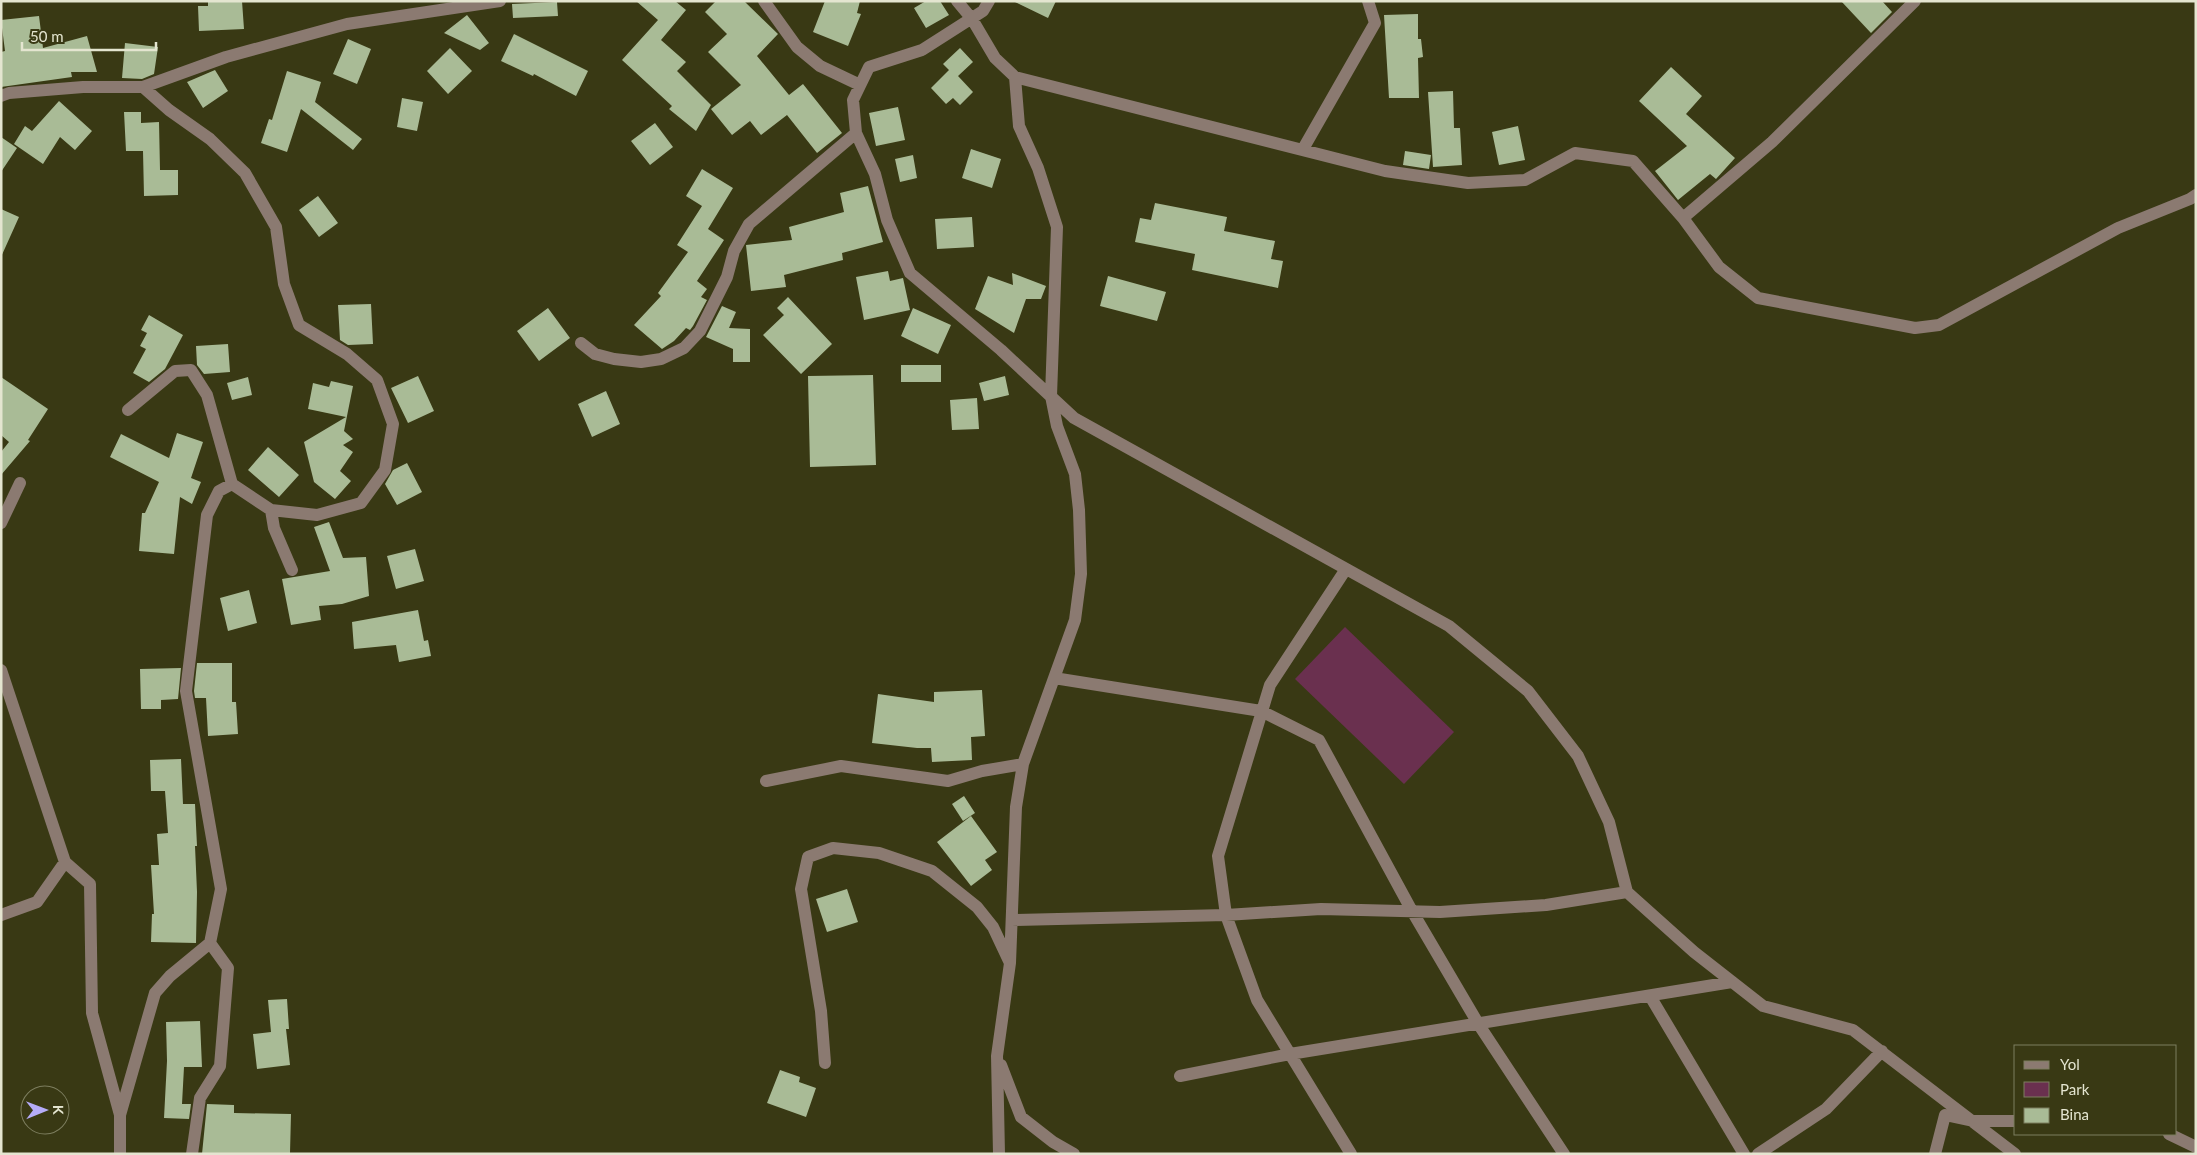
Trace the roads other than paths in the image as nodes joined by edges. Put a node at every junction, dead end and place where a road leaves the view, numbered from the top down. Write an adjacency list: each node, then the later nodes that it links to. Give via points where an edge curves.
1 (500, 1): 10 (street, via 347,24 226,57)
2 (764, 1): 9 (street, via 797,47 820,66)
3 (957, 1): 7 (street)
4 (990, 1): 7 (street)
5 (1368, 1): 13 (street, via 1375,23)
6 (1915, 1): 15 (street, via 1772,142)
7 (972, 19): 8 (street, via 995,58); 9 (street, via 922,50 869,67)
8 (1015, 77): 13 (street); 17 (street, via 1019,126 1038,168 1057,228)
9 (860, 85): 12 (street, via 853,100)
10 (143, 87): 11 (street, via 84,87); 21 (street, via 169,110 210,138 245,173 276,227 284,284 299,325 347,354 377,380 393,424 386,470 361,503 316,515)
11 (1, 96)
12 (856, 133): 16 (street, via 749,224 700,330 684,348 661,359 640,362 595,354); 17 (street, via 875,174 887,220 910,273)
13 (1303, 149): 15 (street, via 1385,171 1468,184 1525,180 1575,153 1633,161)
14 (2196, 195): 15 (street, via 2118,228 1939,326 1915,328 1758,298 1719,267)
15 (1683, 218)
16 (582, 342)
17 (1051, 396): 23 (street, via 1074,418); 26 (street, via 1057,426 1076,474 1080,574 1075,620)
18 (128, 410): 20 (street, via 174,370 191,370 206,395)
19 (20, 483): 22 (street)
20 (232, 484): 21 (street); 36 (street, via 219,492 207,515 186,691 220,889)
21 (272, 510): 24 (street, via 274,528)
22 (1, 524)
23 (1346, 569): 27 (street, via 1270,685); 31 (street, via 1449,626 1528,691 1578,756 1609,822)
24 (292, 570)
25 (1, 670): 30 (street)
26 (1054, 678): 27 (street); 28 (street)
27 (1261, 711): 32 (street, via 1319,740); 34 (street, via 1218,856)
28 (1023, 764): 29 (street, via 948,781 841,766); 35 (street, via 1016,807)
29 (766, 781)
30 (65, 862): 33 (street, via 38,902); 46 (street, via 90,884 92,1013)
31 (1627, 892): 32 (street, via 1546,905); 38 (street)
32 (1412, 911): 34 (street, via 1321,909); 40 (street)
33 (1, 915)
34 (1226, 915): 35 (street); 42 (street, via 1257,1000)
35 (1012, 920): 37 (street)
36 (210, 944): 46 (street, via 170,976 155,993); 52 (street, via 228,968 221,1057 220,1066 200,1098)
37 (1010, 964): 43 (street); 44 (street, via 993,927 977,907 932,871 879,853 833,848 808,857 801,890 821,1011)
38 (1732, 982): 39 (street); 41 (street, via 1763,1006 1853,1030)
39 (1650, 996): 40 (street); 57 (street)
40 (1478, 1025): 42 (street); 56 (street)
41 (1882, 1051): 47 (street); 58 (street, via 1826,1109)
42 (1290, 1054): 45 (street); 55 (street)
43 (998, 1056): 53 (street); 54 (street, via 1021,1116)
44 (825, 1062)
45 (1180, 1076)
46 (120, 1115): 51 (street)
47 (1974, 1121): 48 (street); 59 (street, via 1945,1115); 60 (street)
48 (2014, 1121)
49 (2171, 1135): 50 (street)
50 (2196, 1147)
51 (120, 1154)
52 (192, 1154)
53 (999, 1154)
54 (1074, 1154)
55 (1351, 1154)
56 (1564, 1154)
57 (1744, 1154)
58 (1758, 1154)
59 (1935, 1154)
60 (2015, 1154)

